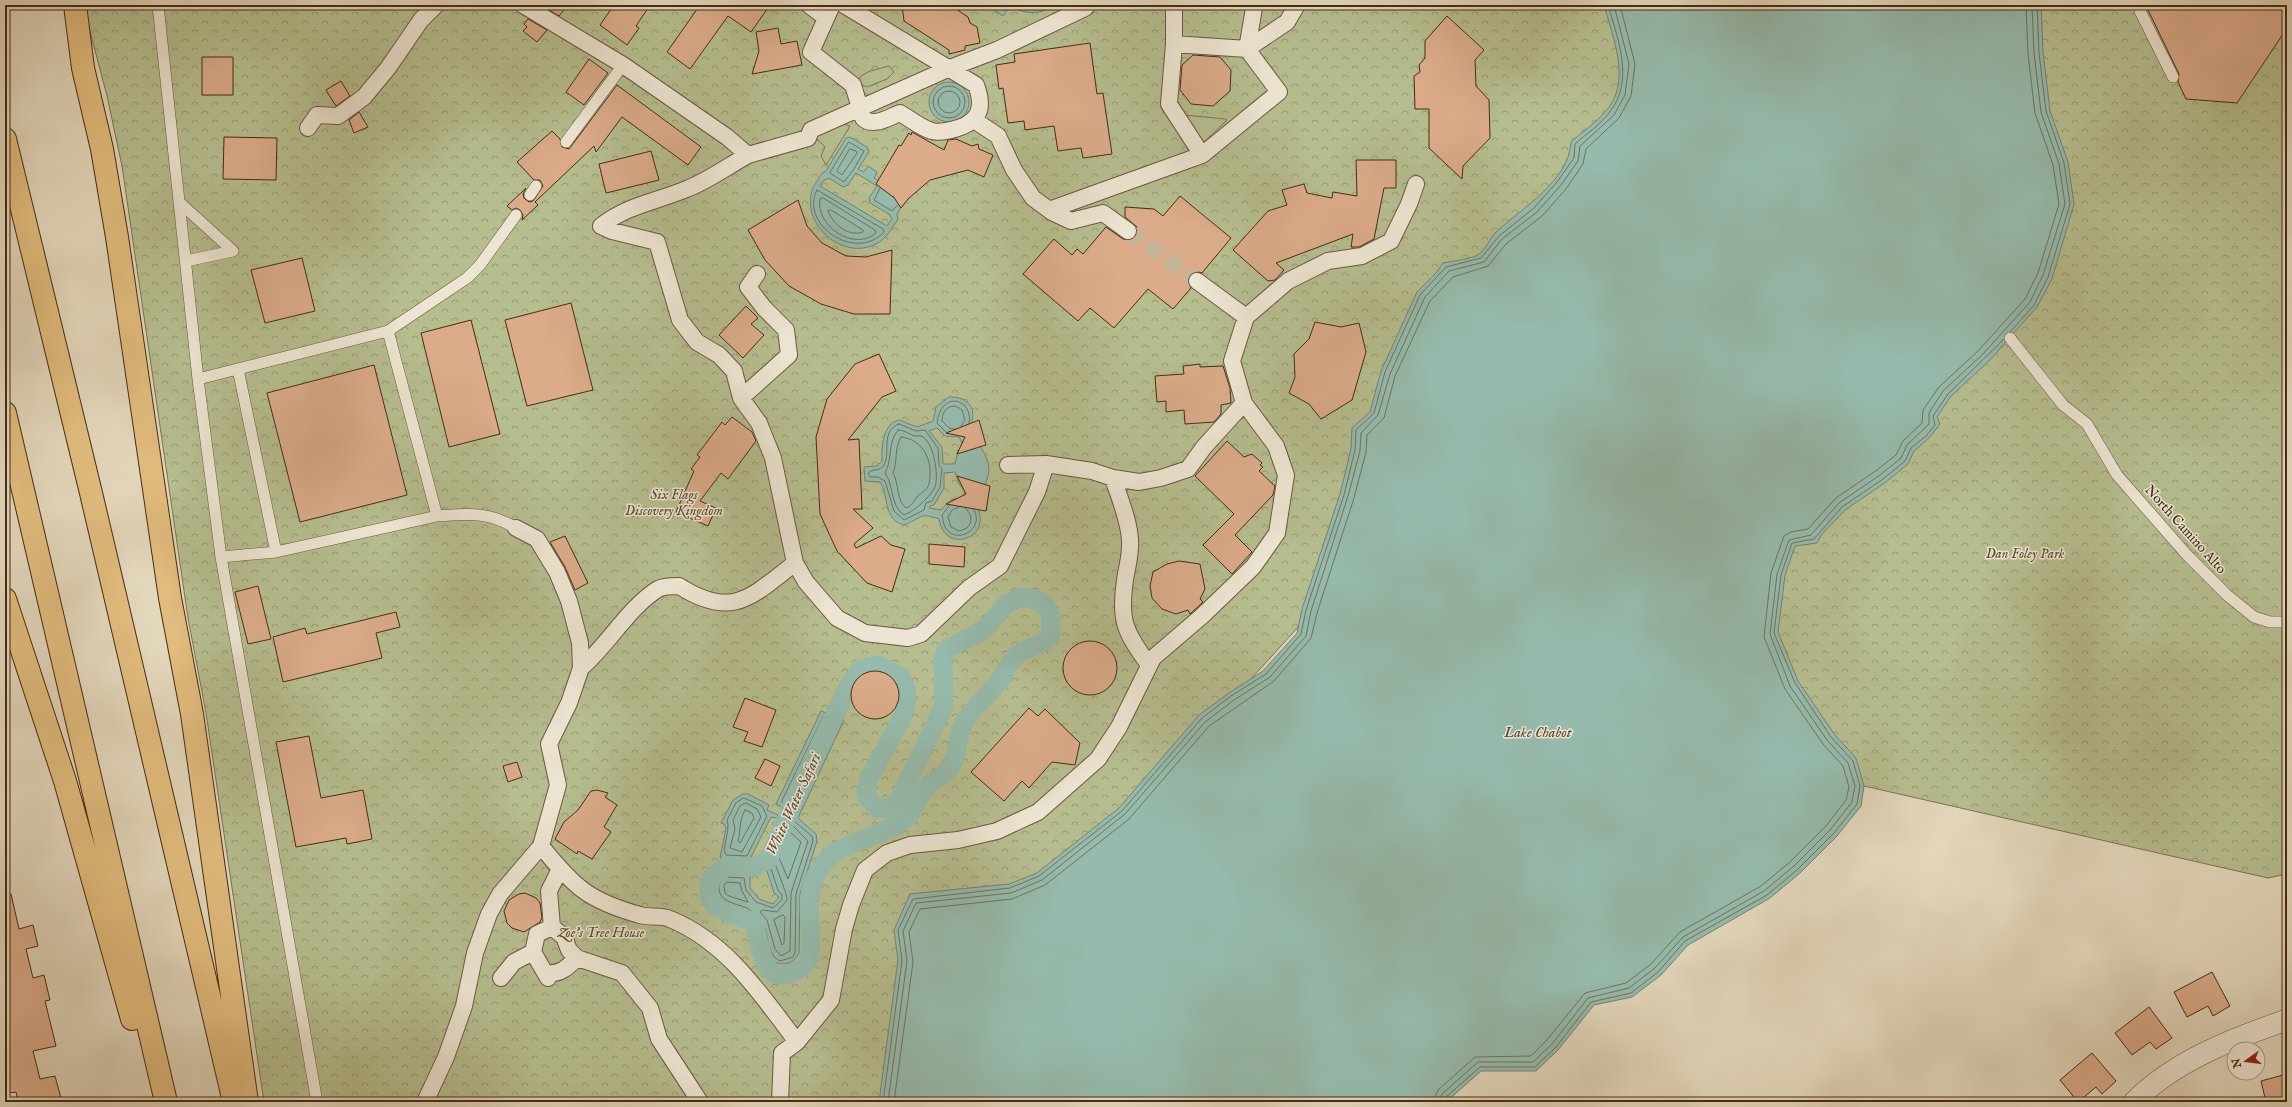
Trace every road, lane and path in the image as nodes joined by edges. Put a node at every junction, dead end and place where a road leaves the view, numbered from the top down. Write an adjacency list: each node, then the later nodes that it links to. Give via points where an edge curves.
1 (59, 5): 14 (highway)
2 (75, 5): 14 (highway)
3 (158, 5): 30 (lane)
4 (436, 5): 24 (street, via 421,20 388,68 364,97 338,116 317,115)
5 (523, 5): 17 (street)
6 (809, 5): 13 (street)
7 (844, 5): 18 (street)
8 (1087, 5): 18 (street, via 997,50)
9 (1174, 5): 15 (street)
10 (1252, 5): 16 (street, via 1254,8)
11 (1297, 5): 16 (street, via 1287,22)
12 (2142, 5): 19 (lane, via 2140,11)
13 (828, 11): 21 (street, via 811,52 853,85)
14 (77, 29): 68 (highway, via 116,230 170,598 193,722)
15 (1174, 44): 16 (street); 28 (street, via 1169,104)
16 (1247, 49): 28 (street, via 1279,92)
17 (623, 65): 26 (lane); 27 (street, via 727,137)
18 (950, 68): 20 (street); 23 (street, via 976,85 980,97 980,111)
19 (2173, 77)
20 (891, 94): 21 (street); 22 (street)
21 (860, 108): 22 (street, via 863,118 871,123); 27 (street, via 811,130 808,138)
22 (900, 112): 23 (street, via 932,131 961,128)
23 (974, 120): 31 (street, via 998,136 1014,170 1033,198)
24 (308, 128)
25 (5, 139): 67 (highway)
26 (566, 142)
27 (748, 155): 42 (street, via 689,188 645,202 612,217 601,226 658,242 680,320 697,342 719,355 734,372)
28 (1202, 155): 31 (street)
29 (1416, 184): 37 (street, via 1391,241 1362,256 1328,261 1288,281)
30 (179, 202): 34 (lane); 34 (lane, via 233,251)
31 (1049, 210): 33 (street, via 1071,221 1103,212)
32 (516, 215): 38 (lane, via 491,252 467,278)
33 (1128, 231)
34 (186, 261): 41 (lane)
35 (757, 274): 42 (street, via 748,287 786,330 789,355)
36 (1197, 281): 37 (street)
37 (1246, 317): 43 (street, via 1232,361)
38 (388, 331): 40 (lane); 48 (lane)
39 (2010, 338): 54 (lane, North Camino Alto, via 2063,405 2087,424 2117,475 2187,555 2227,595 2254,617 2270,622)
40 (238, 369): 41 (lane); 50 (lane)
41 (198, 379): 51 (lane)
42 (741, 398): 52 (street, via 759,423 773,458)
43 (1244, 403): 47 (street, via 1204,447 1188,469 1139,482); 55 (street, via 1276,446 1286,475 1277,533 1253,567 1153,658)
44 (5, 413): 66 (highway)
45 (1046, 464): 46 (street); 47 (street, via 1092,471); 52 (street, via 1037,492 1000,566 969,588 921,634 908,638 866,633 837,618 806,582)
46 (1008, 465)
47 (1113, 478): 55 (street, via 1130,538 1131,557 1125,579 1124,623 1132,642)
48 (437, 516): 49 (lane, via 477,513 504,521); 50 (lane)
49 (516, 528): 56 (street, via 536,539 557,572 569,601 580,643)
50 (276, 552): 51 (lane)
51 (221, 557): 69 (lane)
52 (795, 563): 56 (street, via 752,597 725,604 699,598 679,586 659,589 616,629 596,655)
53 (5, 599): 65 (highway, via 64,781)
54 (2287, 622)
55 (1149, 665): 64 (street, via 1119,727 1098,759 1038,812 997,831 958,840 910,845 888,853 865,870 850,905 831,1000)
56 (581, 668): 57 (street, via 569,703 549,744 558,785)
57 (541, 846): 58 (street); 70 (street, via 500,894 489,914 475,953 464,1006 446,1057)
58 (560, 869): 59 (street, via 549,891); 64 (street, via 583,892 603,904 642,916 669,918 701,936 730,959)
59 (552, 927): 60 (street, via 537,934); 61 (street, via 564,937 568,950)
60 (533, 952): 61 (street, via 547,976 558,973); 62 (street, via 514,962)
61 (577, 958): 71 (street, via 622,973 650,1008 659,1039)
62 (501, 978)
63 (2287, 1020): 73 (street, via 2241,1035 2186,1064 2147,1089)
64 (797, 1042): 72 (street, via 782,1052)
65 (156, 1102)
66 (166, 1102)
67 (234, 1102)
68 (248, 1102)
69 (317, 1102)
70 (425, 1102)
71 (700, 1102)
72 (780, 1102)
73 (2134, 1102)

